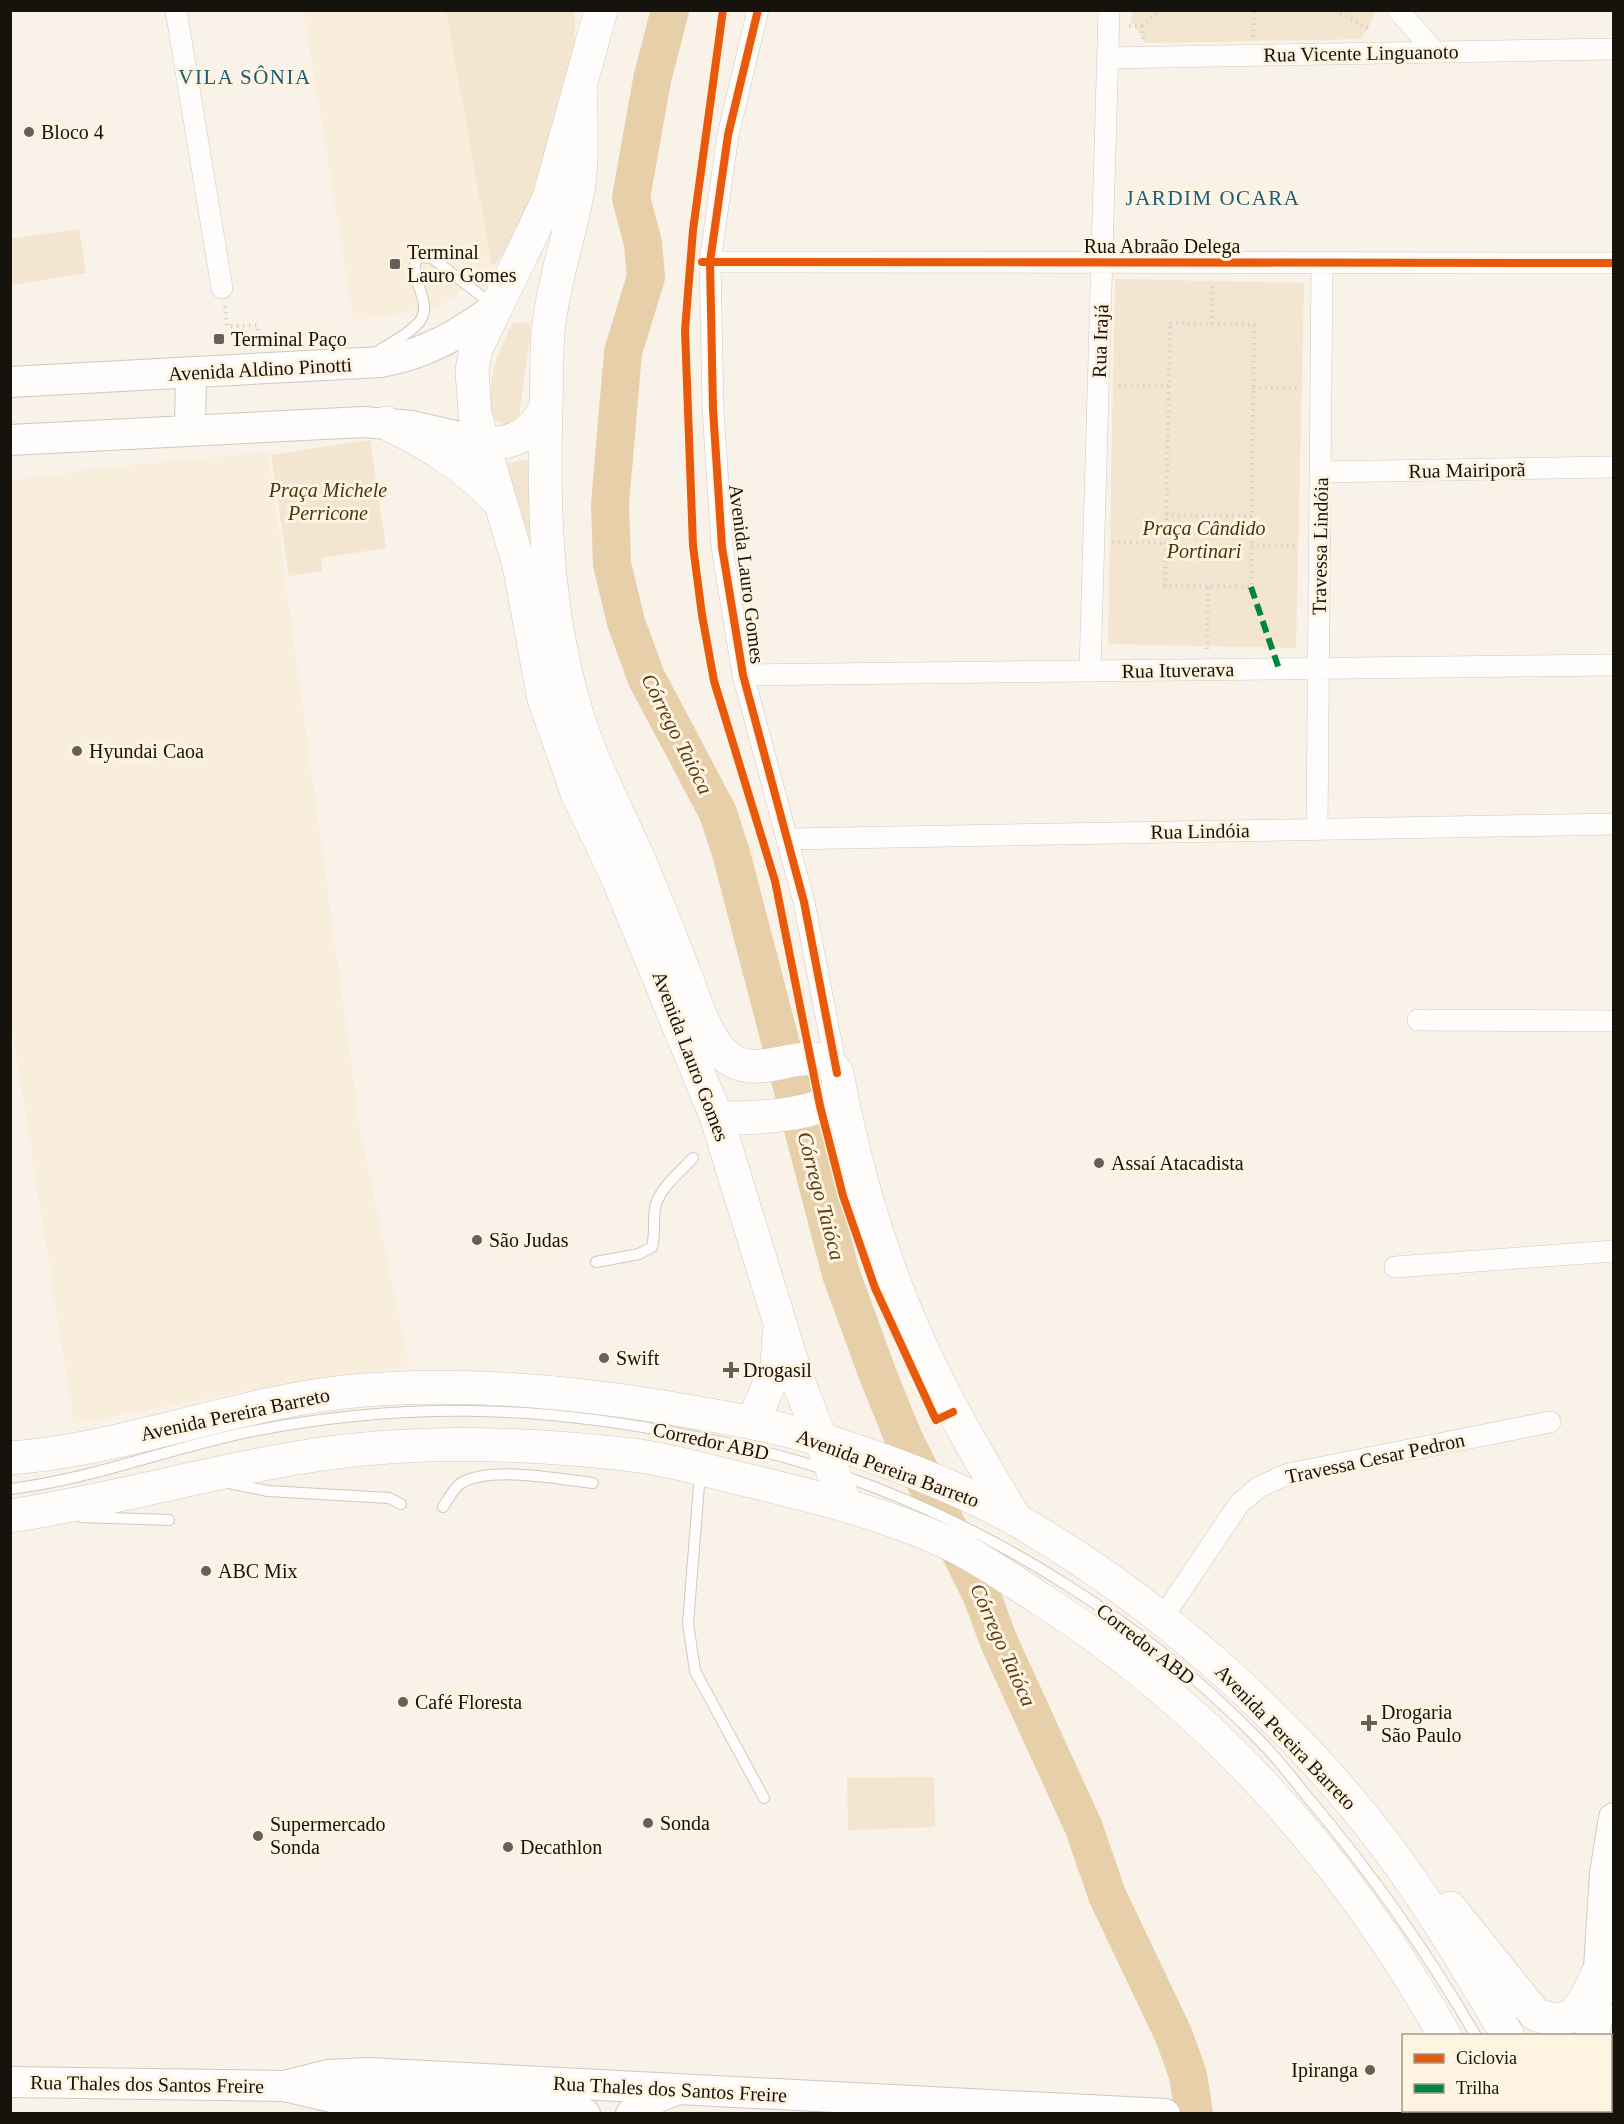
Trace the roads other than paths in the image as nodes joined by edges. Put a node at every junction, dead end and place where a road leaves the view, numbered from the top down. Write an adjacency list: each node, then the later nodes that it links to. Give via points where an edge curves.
1 (176, 10): 14 (street)
2 (601, 10): 9 (main road, Avenida Lauro Gomes)
3 (758, 10): 10 (street, Avenida Lauro Gomes, via 728,135)
4 (1109, 10): 8 (street, Rua Irajá)
5 (1398, 10): 7 (street)
6 (1614, 49): 7 (street, Rua Vicente Linguanoto)
7 (1435, 52): 8 (street, Rua Vicente Linguanoto)
8 (1108, 58): 11 (street, Rua Irajá)
9 (581, 88): 15 (main road, Avenida Lauro Gomes, via 549,198); 16 (main road, Avenida Lauro Gomes, via 578,192)
10 (710, 262): 11 (street, Rua Abraão Delega); 31 (street, Avenida Lauro Gomes, via 713,409 722,547)
11 (1102, 263): 12 (street, Rua Abraão Delega); 30 (street, Rua Irajá)
12 (1322, 263): 13 (street, Rua Abraão Delega); 26 (street, Travessa Lindóia)
13 (1614, 264)
14 (222, 288)
15 (496, 307): 16 (main road, via 516,298 535,303 543,312); 17 (street, Avenida Aldino Pinotti, via 436,346 400,358); 17 (lane, via 432,258 417,257 413,275 424,309 420,321); 24 (main road, Avenida Lauro Gomes, via 476,349 472,370 475,415)
16 (548, 335): 20 (main road, Avenida Lauro Gomes)
17 (361, 364): 18 (street, Avenida Aldino Pinotti)
18 (191, 373): 19 (street, Avenida Aldino Pinotti); 22 (street)
19 (10, 382)
20 (546, 407): 24 (main road, via 536,426 519,438 505,443); 38 (main road, Avenida Lauro Gomes, via 544,498 549,587 558,644 576,712 605,788 718,1048 729,1060 747,1067)
21 (386, 423): 22 (street); 24 (street); 27 (main road, via 456,463)
22 (190, 430): 23 (street)
23 (10, 440)
24 (482, 442): 27 (main road, Avenida Lauro Gomes)
25 (1614, 467): 26 (street, Rua Mairiporã)
26 (1321, 472): 29 (street, Travessa Lindóia)
27 (500, 504): 39 (main road, Avenida Lauro Gomes, via 519,566 544,699 558,744)
28 (1614, 665): 29 (street, Rua Ituverava)
29 (1319, 668): 30 (street, Rua Ituverava); 33 (street, Travessa Lindóia)
30 (1090, 671): 31 (street, Rua Ituverava)
31 (743, 675): 34 (street, Avenida Lauro Gomes)
32 (1614, 824): 33 (street, Rua Lindóia)
33 (1317, 829): 34 (street, Rua Lindóia)
34 (787, 839): 35 (street, Avenida Lauro Gomes)
35 (822, 993): 38 (street, Avenida Lauro Gomes); 38 (street, Avenida Lauro Gomes, via 821,1040 817,1050)
36 (1418, 1020): 37 (street)
37 (1614, 1021)
38 (822, 1069): 39 (main road, via 831,1101 771,1115 734,1119); 59 (main road, Avenida Lauro Gomes, via 900,1298 953,1412)
39 (717, 1116): 44 (main road, Avenida Lauro Gomes)
40 (693, 1158): 42 (lane, via 656,1204 652,1247 639,1254)
41 (1614, 1251): 43 (street)
42 (597, 1262)
43 (1395, 1267)
44 (779, 1323): 45 (main road, Avenida Lauro Gomes, via 777,1366); 47 (main road, Avenida Lauro Gomes)
45 (753, 1422): 47 (main road, Avenida Pereira Barreto); 48 (main road, Avenida Pereira Barreto, via 568,1394 428,1386 306,1396 79,1448)
46 (1550, 1422): 61 (street, Travessa Cesar Pedron, via 1288,1474 1259,1487 1239,1504)
47 (820, 1439): 50 (main road, Avenida Lauro Gomes); 53 (main road, Avenida Pereira Barreto)
48 (10, 1458)
49 (700, 1469): 51 (main road, Avenida Pereira Barreto, via 643,1457 499,1444 454,1444 335,1452); 54 (main road, Avenida Pereira Barreto); 62 (lane, via 688,1623 695,1671)
50 (834, 1472): 53 (lane, Corredor ABD); 54 (main road, Avenida Lauro Gomes); 56 (lane, Corredor ABD, via 755,1448 634,1425 521,1411 383,1412 251,1431 72,1479)
51 (199, 1477): 55 (lane, via 268,1491 389,1498); 56 (main road, Avenida Pereira Barreto, via 125,1495)
52 (593, 1484): 57 (lane, via 526,1474 478,1477 459,1485)
53 (899, 1496): 54 (main road, Avenida Pereira Barreto); 59 (main road, Avenida Pereira Barreto, via 947,1487); 60 (main road, Avenida Pereira Barreto, via 947,1542)
54 (845, 1503)
55 (401, 1504)
56 (11, 1507): 58 (lane)
57 (443, 1507)
58 (169, 1520)
59 (1016, 1520): 61 (main road, Avenida Pereira Barreto, via 1107,1579)
60 (982, 1548): 64 (lane, Corredor ABD, via 1110,1614 1191,1677 1262,1743); 67 (main road, Avenida Pereira Barreto, via 1145,1671 1213,1732 1272,1794)
61 (1161, 1620): 65 (main road, Avenida Pereira Barreto, via 1265,1710 1330,1777)
62 (764, 1798)
63 (1614, 1818): 66 (street)
64 (1332, 1826): 67 (lane, Corredor ABD); 71 (lane, Corredor ABD, via 1428,1955)
65 (1384, 1844): 68 (main road, via 1460,1918 1535,2014 1550,2021 1571,2016 1580,2008); 72 (main road, Avenida Pereira Barreto, via 1438,1920)
66 (1609, 1874): 68 (street)
67 (1373, 1923): 70 (main road, Avenida Pereira Barreto, via 1417,1986)
68 (1597, 1975): 69 (street)
69 (1596, 2028)
70 (1444, 2034)
71 (1475, 2034)
72 (1507, 2034)
73 (12, 2084): 75 (street, Rua Thales dos Santos Freire, via 284,2086 328,2075)
74 (679, 2089): 75 (street, Rua Thales dos Santos Freire); 76 (street, Rua Thales dos Santos Freire); 78 (street)
75 (364, 2096): 77 (street, Rua Thales dos Santos Freire)
76 (982, 2108): 79 (street, Rua Thales dos Santos Freire)
77 (585, 2114)
78 (631, 2114)
79 (1165, 2114)

